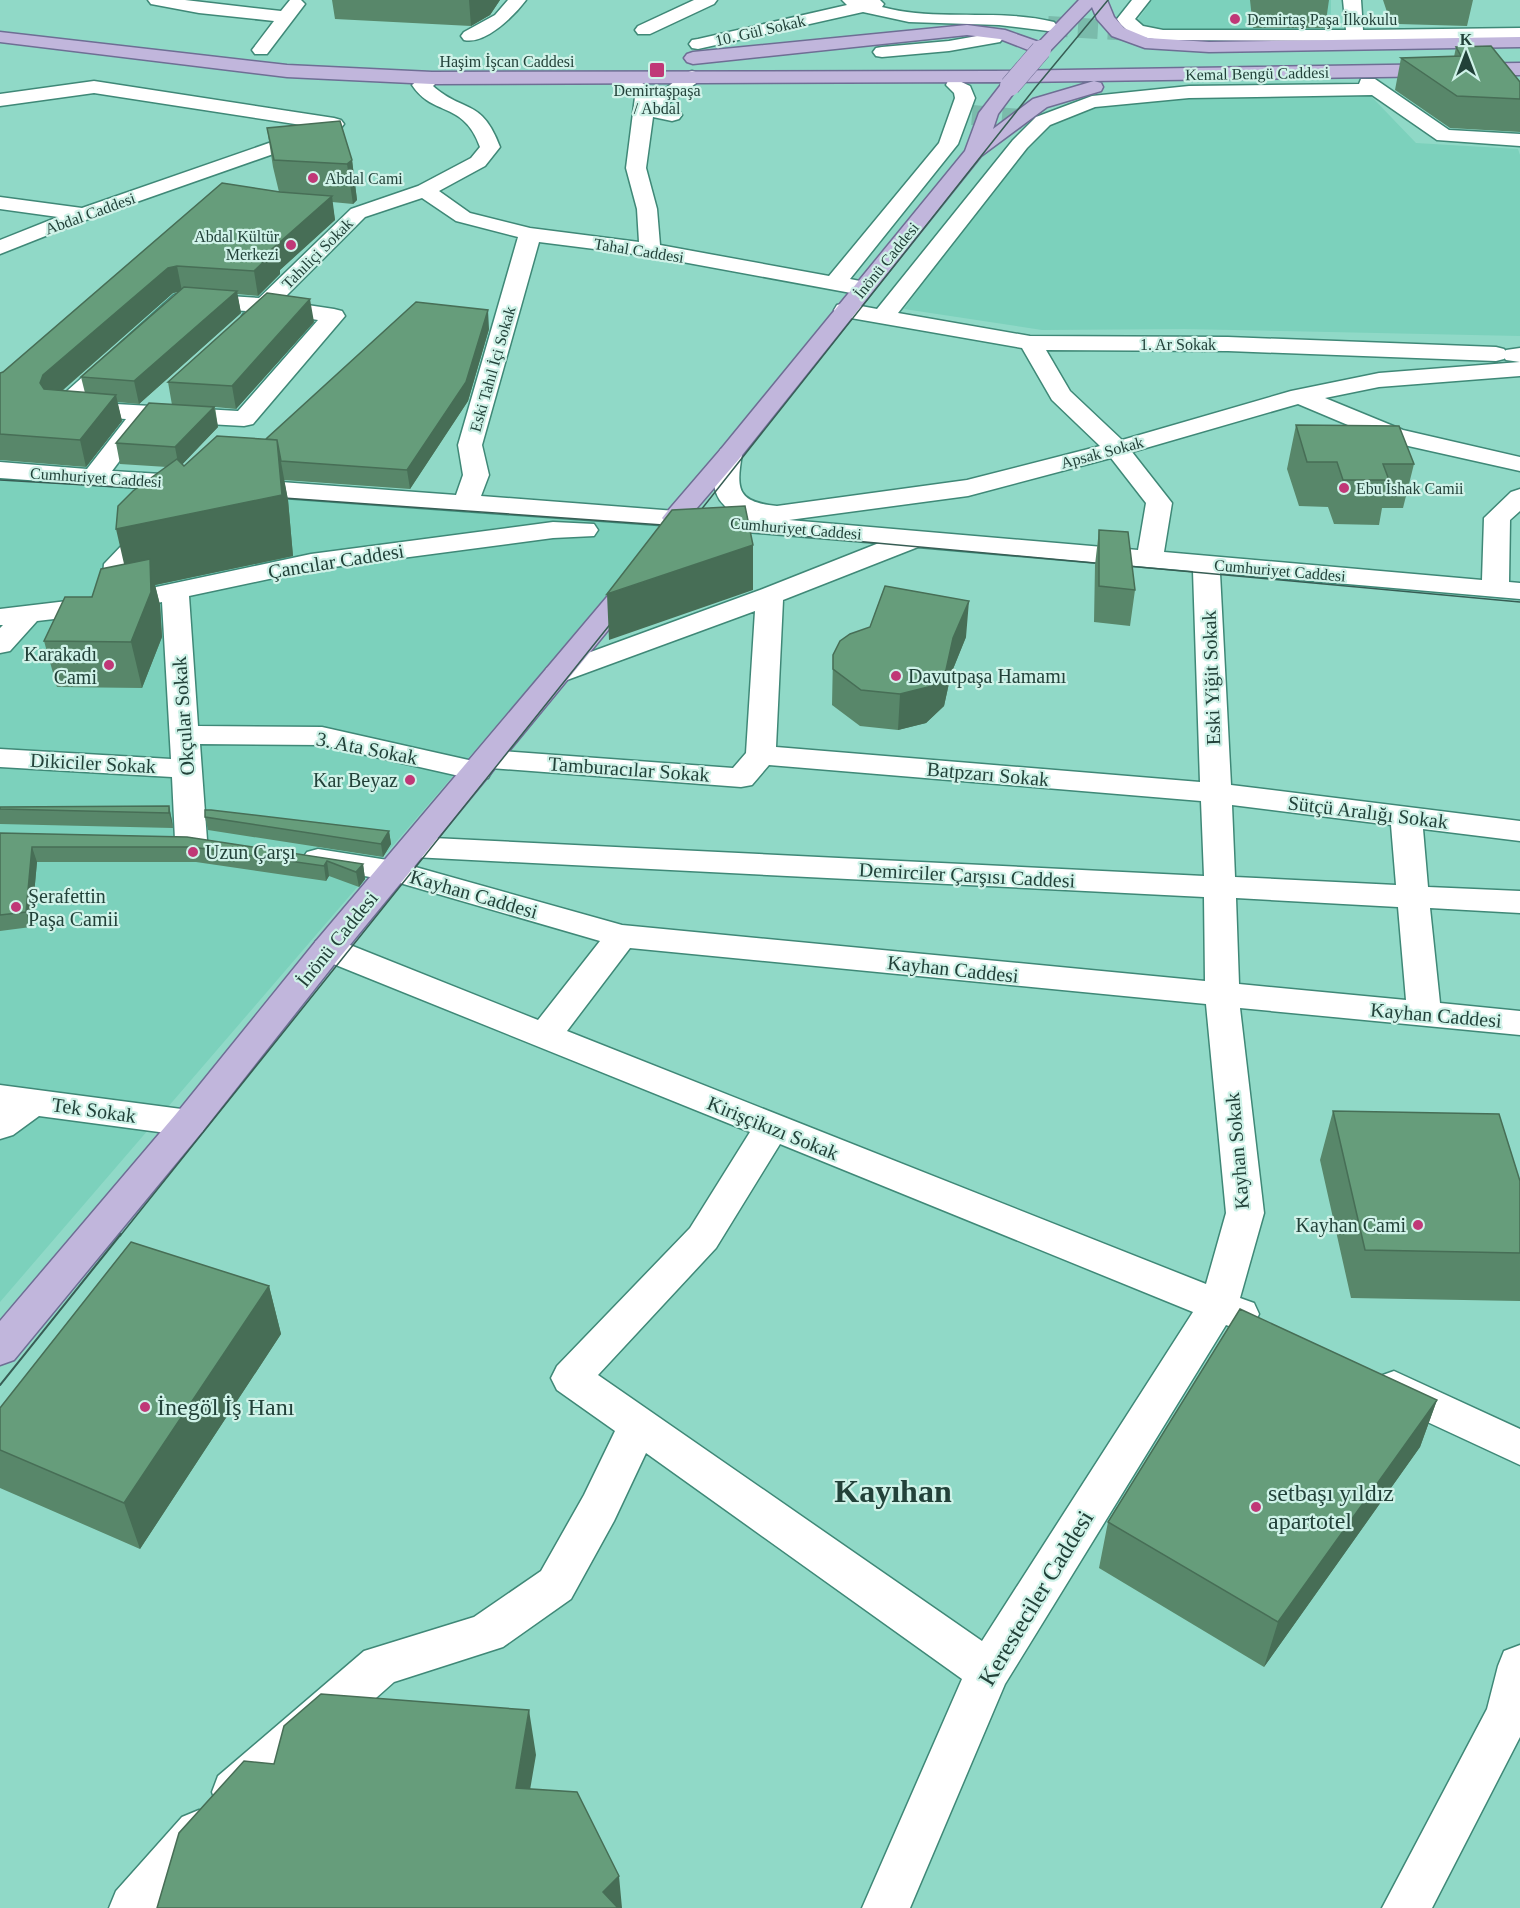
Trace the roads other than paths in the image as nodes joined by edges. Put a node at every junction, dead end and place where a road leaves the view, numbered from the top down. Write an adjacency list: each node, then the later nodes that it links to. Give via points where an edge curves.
1 (157, 0): 11 (street)
2 (299, 0): 11 (street)
3 (517, 0): 18 (street, via 501,19)
4 (708, 0): 12 (street)
5 (892, 0): 10 (street, 10. Gül Sokak)
6 (1089, 0): 25 (main road, İnönü Caddesi)
7 (1098, 0): 22 (main road, via 1106,19 1118,32 1145,44 1209,47)
8 (1141, 0): 19 (street, via 1126,19 1135,31 1204,36)
9 (1352, 0): 19 (street)
10 (856, 3): 16 (street, via 926,19); 21 (street, 10. Gül Sokak)
11 (286, 17): 24 (street)
12 (669, 18): 15 (street); 21 (street)
13 (0, 20): 24 (main road)
14 (1048, 26): 16 (street)
15 (644, 30)
16 (1009, 30): 27 (street, via 949,46)
17 (1520, 33): 19 (street)
18 (470, 36)
19 (1354, 36)
20 (0, 37): 36 (main road, Haşim İşcan Caddesi, via 287,70)
21 (722, 39): 23 (street, 10. Gül Sokak)
22 (1520, 42)
23 (698, 44)
24 (261, 50): 26 (main road)
25 (1041, 50): 30 (main road, via 1018,37 967,30); 38 (main road, İnönü Caddesi, bridge)
26 (284, 52)
27 (882, 52)
28 (1520, 53): 32 (main road, Kemal Bengü Caddesi)
29 (306, 54): 34 (main road, Haşim İşcan Caddesi)
30 (677, 59)
31 (654, 60): 34 (main road)
32 (1017, 62): 34 (main road, Haşim İşcan Caddesi)
33 (1520, 69): 38 (main road, Kemal Bengü Caddesi)
34 (611, 70): 35 (main road, Haşim İşcan Caddesi); 36 (main road, Haşim İşcan Caddesi); 42 (street, via 645,96)
35 (692, 77): 38 (main road, Haşim İşcan Caddesi); 42 (street)
36 (432, 78): 47 (street, Tahıliçi Sokak, via 422,85 475,118 486,131 490,147 477,162)
37 (1520, 79): 40 (main road)
38 (1002, 81): 45 (main road, İnönü Caddesi)
39 (956, 85): 57 (street, via 963,90 966,114 948,144)
40 (1372, 86): 44 (street, via 1444,136); 45 (main road, via 1096,87 1040,103); 61 (street, via 1188,92 1092,102 1038,120)
41 (0, 100): 46 (street, Abdal Caddesi, via 94,87 339,124)
42 (645, 109): 43 (street); 56 (street, via 636,168 647,209)
43 (672, 115)
44 (1520, 140)
45 (974, 152): 58 (main road, İnönü Caddesi)
46 (181, 182): 48 (street); 52 (street, Abdal Caddesi)
47 (425, 190): 51 (street, Tahıliçi Sokak); 53 (street, Tahal Caddesi)
48 (211, 193)
49 (0, 203): 52 (street)
50 (326, 212): 51 (street)
51 (358, 213): 53 (street); 59 (street, Tahıliçi Sokak)
52 (84, 214): 55 (street, Abdal Caddesi)
53 (463, 217): 54 (street, Tahal Caddesi)
54 (530, 234): 56 (street, Tahal Caddesi); 75 (street, Eski Tahıl İçi Sokak, via 470,445 476,475)
55 (0, 248)
56 (650, 250): 57 (street, Tahal Caddesi)
57 (835, 283): 58 (street, Tahal Caddesi)
58 (862, 288): 60 (main road, İnönü Caddesi)
59 (265, 305): 62 (street, Tahıliçi Sokak); 67 (street, via 334,316 244,419); 67 (street, via 182,300 60,408)
60 (845, 310): 61 (street, 1. Ar Sokak); 69 (main road, İnönü Caddesi)
61 (882, 317): 63 (street, 1. Ar Sokak)
62 (239, 328)
63 (1030, 342): 64 (street, 1. Ar Sokak, via 1448,351); 68 (street, via 1060,395)
64 (1518, 361): 66 (street, Apsak Sokak, via 1379,380)
65 (172, 391): 67 (street)
66 (1299, 396): 68 (street, Apsak Sokak); 70 (street, via 1395,436)
67 (146, 415): 72 (street, via 136,422)
68 (1117, 449): 69 (street, Apsak Sokak, via 968,488 777,514 751,512 733,500 725,480); 78 (street, via 1159,503)
69 (730, 454): 76 (main road, İnönü Caddesi)
70 (1520, 464)
71 (0, 470): 72 (street, Cumhuriyet Caddesi)
72 (94, 477): 73 (street, Cumhuriyet Caddesi)
73 (198, 484): 75 (street, Cumhuriyet Caddesi); 83 (street, via 117,564)
74 (1520, 497): 80 (street, via 1497,518)
75 (466, 503): 76 (street, Cumhuriyet Caddesi)
76 (666, 539): 77 (street, Cumhuriyet Caddesi); 81 (street, Çancılar Caddesi, via 553,530 311,562); 87 (main road, İnönü Caddesi)
77 (916, 539): 78 (street, Cumhuriyet Caddesi); 82 (street)
78 (1150, 559): 79 (street, Cumhuriyet Caddesi)
79 (1206, 564): 80 (street, Cumhuriyet Caddesi); 93 (street, Eski Yiğit Sokak)
80 (1507, 590)
81 (175, 591): 83 (street, Çancılar Caddesi); 88 (street, Okçular Sokak)
82 (770, 596): 87 (street); 89 (street)
83 (114, 604): 84 (street, Çancılar Caddesi)
84 (28, 614): 85 (street, Çancılar Caddesi); 86 (street)
85 (0, 617)
86 (0, 645)
87 (557, 674): 91 (main road, İnönü Caddesi)
88 (184, 735): 91 (street, 3. Ata Sokak, via 322,736); 92 (street, Okçular Sokak)
89 (761, 755): 91 (street, Tamburacılar Sokak, via 741,778); 93 (street, Batpzarı Sokak)
90 (0, 758): 92 (street, Dikiciler Sokak)
91 (482, 765): 98 (main road, İnönü Caddesi)
92 (186, 768): 96 (street, Okçular Sokak, via 179,839)
93 (1216, 793): 94 (street, Sütçü Aralığı Sokak); 99 (street, Eski Yiğit Sokak)
94 (1406, 817): 95 (street, Sütçü Aralığı Sokak); 100 (street)
95 (1520, 831)
96 (225, 845)
97 (292, 855): 98 (street)
98 (403, 859): 99 (street, Demirciler Çarşısı Caddesi); 102 (street, Kayhan Caddesi); 103 (main road, İnönü Caddesi)
99 (1220, 887): 100 (street, Demirciler Çarşısı Caddesi); 104 (street, Kayhan Sokak)
100 (1414, 897): 101 (street, Demirciler Çarşısı Caddesi); 105 (street)
101 (1520, 902)
102 (622, 936): 104 (street, Kayhan Caddesi); 107 (street)
103 (328, 949): 107 (street, Kirişçikızı Sokak); 109 (main road, İnönü Caddesi)
104 (1222, 995): 105 (street, Kayhan Caddesi); 112 (street, Kayhan Sokak, via 1245,1213)
105 (1424, 1014): 106 (street, Kayhan Caddesi)
106 (1520, 1023)
107 (544, 1036): 111 (street, Kirişçikızı Sokak)
108 (16, 1100): 109 (street, Tek Sokak); 110 (street)
109 (189, 1123): 114 (main road, İnönü Caddesi)
110 (0, 1126)
111 (772, 1127): 112 (street, Kirişçikızı Sokak); 116 (street, via 703,1238 571,1378)
112 (1220, 1304): 113 (street, Kirişçikızı Sokak); 119 (street, Keresteciler Caddesi)
113 (1273, 1330)
114 (0, 1348)
115 (1359, 1371): 117 (street)
116 (638, 1425): 119 (street); 120 (street, via 599,1508 556,1585 487,1633 380,1666 234,1792)
117 (1520, 1448)
118 (1520, 1666): 122 (street, via 1508,1714)
119 (988, 1671): 121 (street, Keresteciler Caddesi)
120 (133, 1908)
121 (886, 1908)
122 (1406, 1908)

